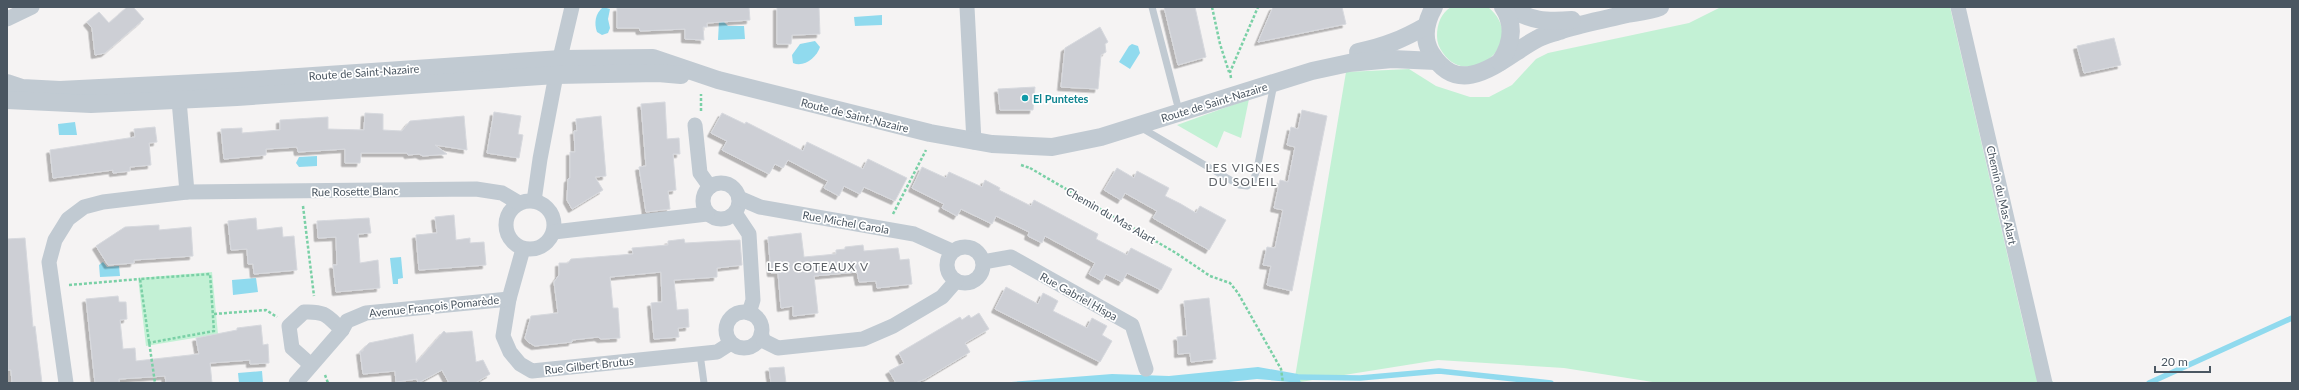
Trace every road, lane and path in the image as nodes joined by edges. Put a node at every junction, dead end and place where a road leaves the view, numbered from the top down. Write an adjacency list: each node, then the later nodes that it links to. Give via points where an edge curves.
1 (32, 7): 13 (street)
2 (572, 7): 17 (street)
3 (967, 7): 27 (street)
4 (1152, 7): 24 (lane)
5 (1212, 7): 18 (path)
6 (1258, 7): 18 (path)
7 (1434, 7): 14 (street)
8 (1502, 7): 16 (street, via 1511,26 1511,39 1507,52)
9 (1507, 7): 12 (street, via 1524,17 1548,21)
10 (1660, 7): 12 (street)
11 (1958, 7): 63 (street, Chemin du Mas Alart)
12 (1607, 18): 16 (street, via 1537,38)
13 (7, 19)
14 (1426, 26): 15 (street, via 1429,51); 18 (street, Route de Saint-Nazaire, via 1401,41 1380,48)
15 (1436, 61): 16 (street, via 1447,70 1460,75 1488,71); 20 (street, Route de Saint-Nazaire, via 1392,59 1349,63)
16 (1499, 62)
17 (558, 67): 22 (street, Route de Saint-Nazaire); 27 (street, Route de Saint-Nazaire, via 653,58 718,80 859,117); 34 (street)
18 (1231, 78): 24 (street, Route de Saint-Nazaire)
19 (7, 83): 22 (street, Route de Saint-Nazaire, via 22,88 60,90)
20 (1274, 83): 26 (street, Route de Saint-Nazaire); 26 (lane, via 1257,169 1253,182 1246,186 1239,185)
21 (701, 89): 25 (path, via 701,115)
22 (178, 92): 23 (street, Route de Saint-Nazaire, via 91,104); 32 (street)
23 (7, 100)
24 (1176, 103): 29 (street, Route de Saint-Nazaire, via 1060,136)
25 (695, 125): 31 (street, via 700,173)
26 (1138, 126): 29 (street, Route de Saint-Nazaire, via 1052,148)
27 (974, 142): 29 (street, Route de Saint-Nazaire)
28 (928, 144): 38 (path)
29 (992, 144)
30 (1018, 160): 62 (path, Chemin du Mas Alart, via 1176,253 1210,276 1230,283 1282,371)
31 (710, 187): 36 (street, via 724,183 731,186); 37 (street, via 703,200)
32 (187, 192): 33 (street, Rue Rosette Blanc); 45 (street, via 103,202 84,207 68,219 55,240 49,262)
33 (302, 192): 35 (street, Rue Rosette Blanc, via 476,189 502,193); 47 (path)
34 (534, 201): 35 (street); 39 (street, via 542,204 553,216)
35 (519, 203): 40 (street, via 508,215 506,227 510,239)
36 (737, 206): 37 (street, via 722,220); 38 (street, Rue Michel Carola, via 760,206); 48 (street, via 749,234 753,300)
37 (707, 214): 39 (street)
38 (886, 228): 41 (street, Rue Michel Carola, via 914,234)
39 (554, 232): 40 (street, via 550,239 538,248)
40 (523, 249): 46 (street, Rue Gilbert Brutus)
41 (952, 251): 42 (street, via 967,246 980,254); 44 (street, via 946,264 947,270)
42 (983, 262): 44 (street, via 983,269 975,280 969,283); 57 (street, Rue Gabriel Hispa, via 1010,257 1132,325)
43 (140, 279): 45 (path); 49 (path, via 210,274); 53 (path)
44 (956, 281): 52 (street, via 942,297 893,326 863,339 778,348 764,340)
45 (52, 286): 58 (street)
46 (509, 299): 51 (street, Avenue François Pomarède, via 366,313 347,321); 55 (street, Rue Gilbert Brutus, via 503,336 510,352 520,364 532,371)
47 (316, 311): 50 (street, via 304,312); 51 (street, via 323,313)
48 (749, 313): 52 (street, via 760,321); 54 (street, via 734,315 729,321 726,328)
49 (214, 314): 50 (path, via 266,310); 53 (path, via 214,331)
50 (289, 326): 56 (street, via 292,348)
51 (342, 330): 56 (street, Avenue François Pomarède)
52 (762, 334): 54 (street, via 748,348)
53 (148, 343): 59 (path)
54 (731, 343): 55 (street, Rue Gilbert Brutus, via 717,352)
55 (700, 354): 61 (lane)
56 (311, 365): 60 (street, Avenue François Pomarède)
57 (1146, 368)
58 (66, 383)
59 (155, 383)
60 (296, 383)
61 (704, 383)
62 (1283, 383)
63 (2045, 383)

